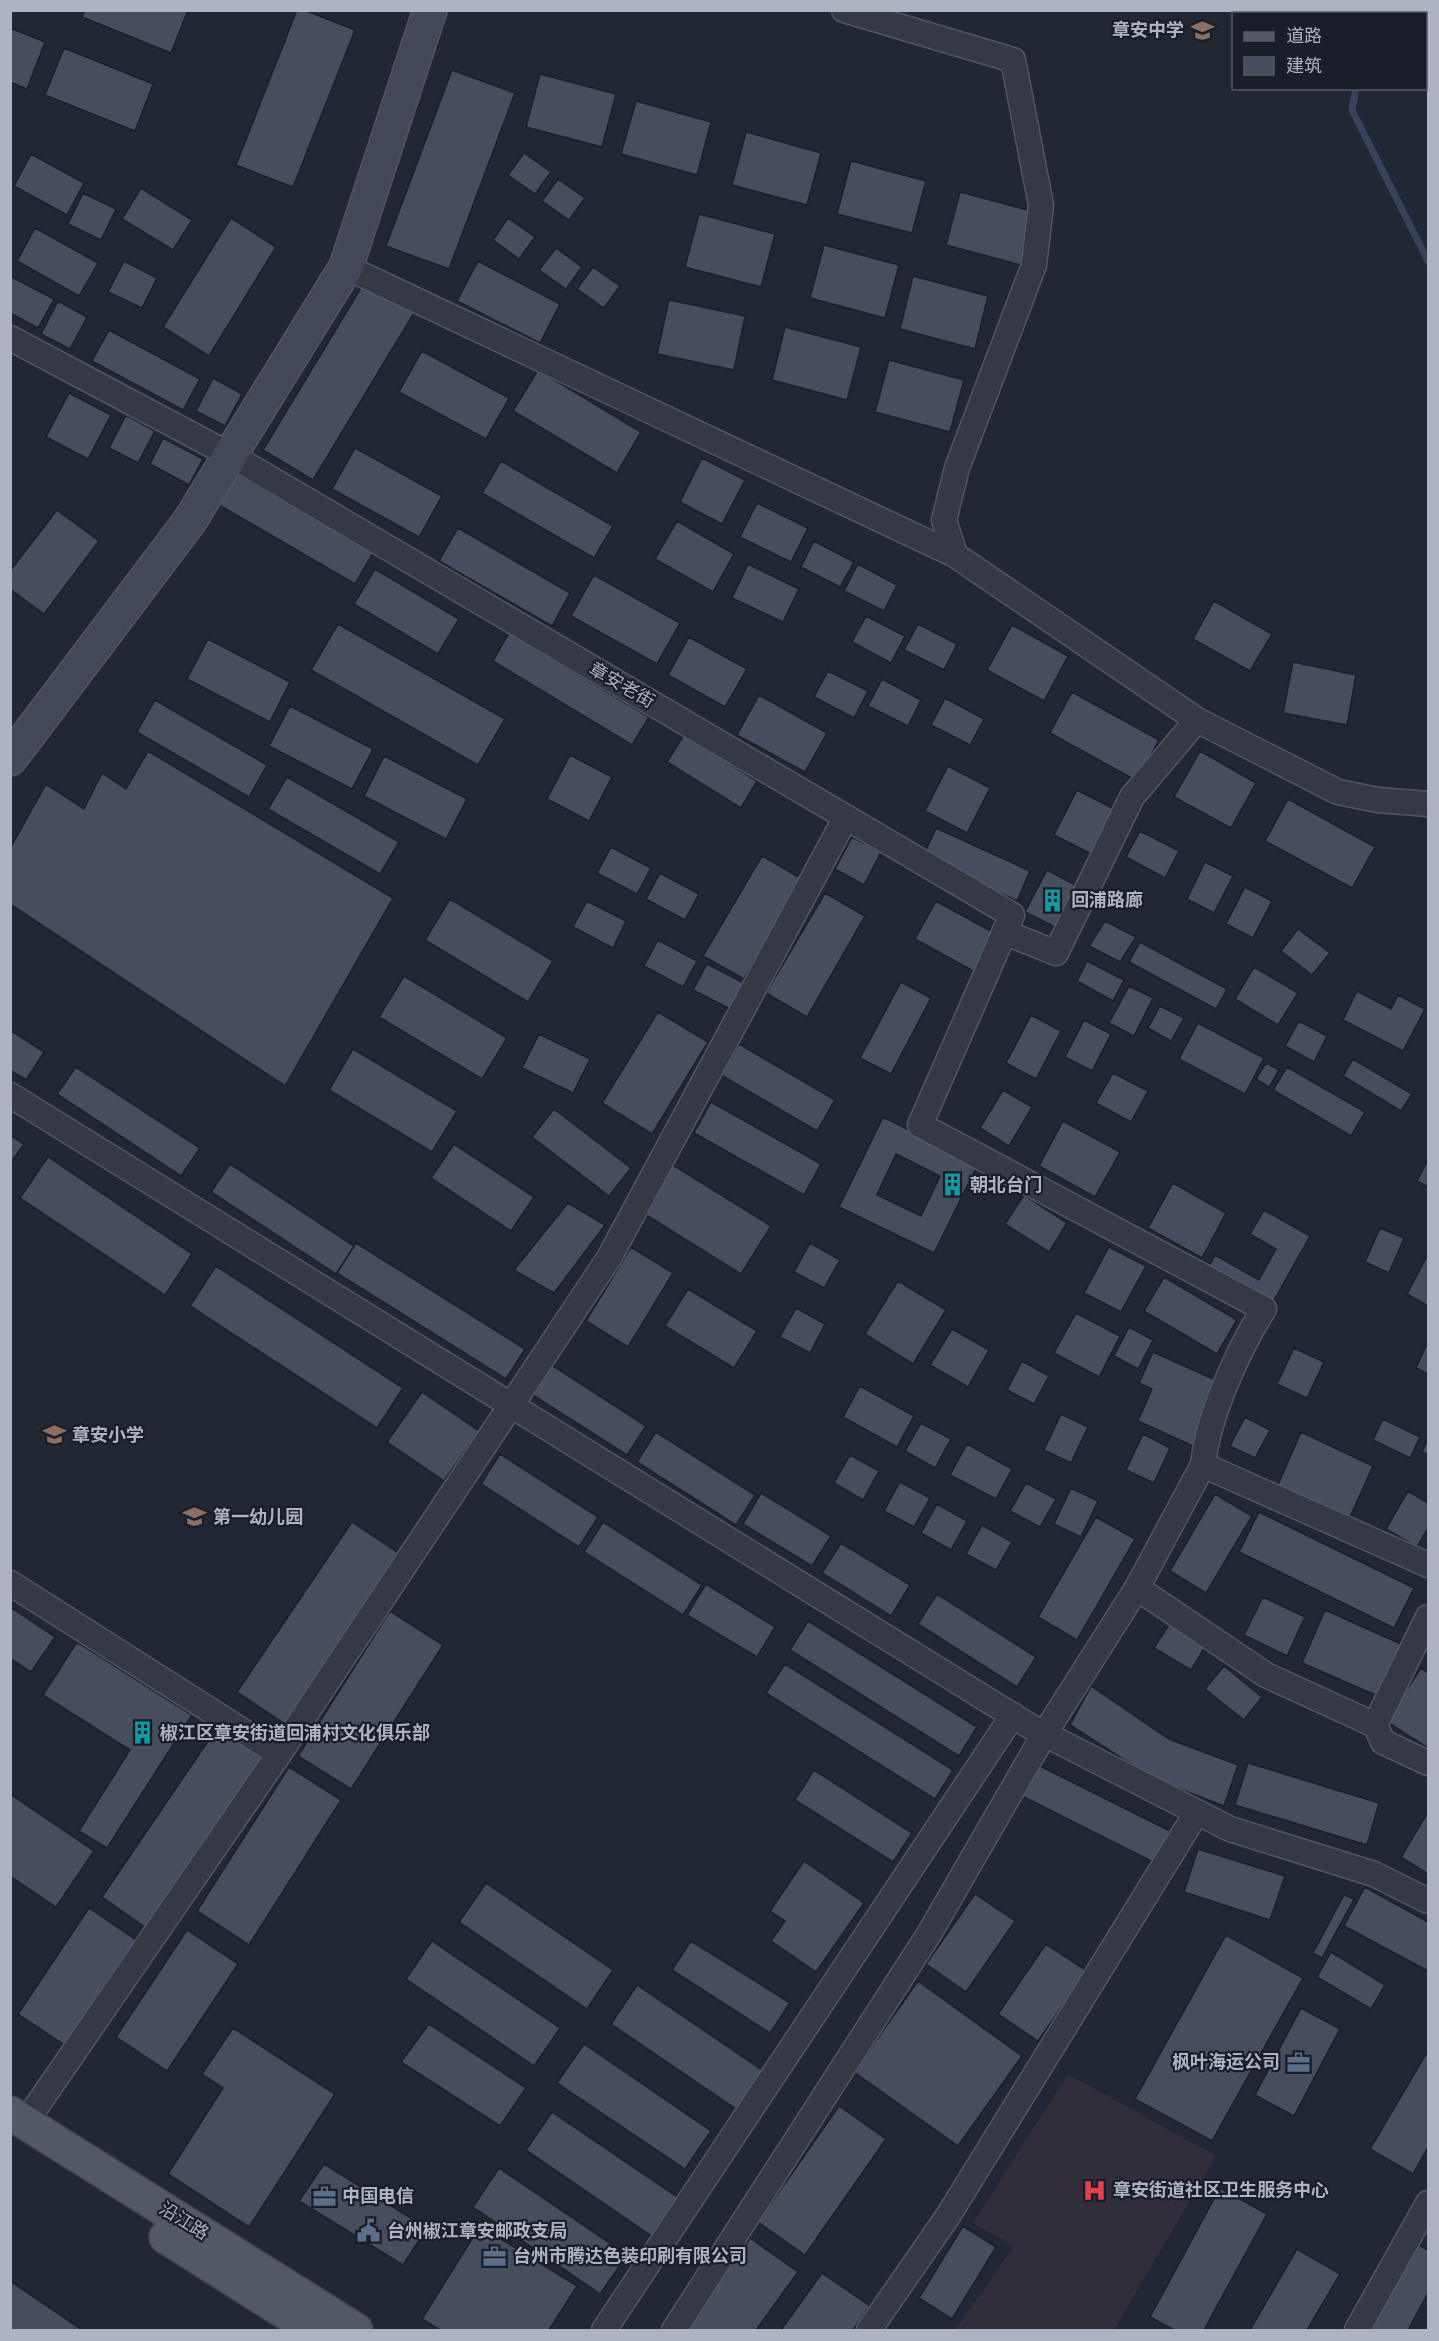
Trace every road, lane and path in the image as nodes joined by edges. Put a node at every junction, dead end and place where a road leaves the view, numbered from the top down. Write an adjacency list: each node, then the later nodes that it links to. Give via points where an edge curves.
1 (430, 10): 3 (street)
2 (844, 10): 6 (street, via 1013,60 1041,205 1034,265 957,468 944,520)
3 (346, 267): 5 (street); 6 (street)
4 (10, 338): 5 (street, 章安老街)
5 (232, 456): 8 (street, via 189,522); 10 (street, 章安老街)
6 (955, 555): 7 (street)
7 (1197, 720): 9 (street, via 1338,792); 11 (street, 章安老街, via 1132,798 1056,953)
8 (10, 759)
9 (1428, 804)
10 (846, 817): 11 (street, 章安老街); 13 (street, via 609,1258)
11 (1008, 923): 14 (street, via 920,1125 1264,1309 1247,1335 1206,1437)
12 (10, 1095): 13 (street)
13 (511, 1407): 19 (street); 22 (street)
14 (1203, 1465): 15 (street); 17 (street)
15 (1428, 1565)
16 (10, 1583): 22 (street)
17 (1137, 1588): 20 (street, via 1266,1675); 21 (street)
18 (1428, 1617): 20 (street)
19 (1012, 1715): 21 (street); 30 (street)
20 (1375, 1725): 23 (street, via 1383,1742)
21 (1045, 1733): 24 (street); 31 (street, via 929,1934)
22 (279, 1754): 26 (street)
23 (1428, 1762)
24 (1197, 1812): 25 (street, via 1230,1829 1374,1874); 32 (street, via 948,2216)
25 (1428, 1901)
26 (16, 2124): 28 (main road, 沿江路); 29 (main road, 沿江路)
27 (1428, 2203): 33 (street)
28 (313, 2331)
29 (356, 2331)
30 (604, 2331)
31 (674, 2331)
32 (869, 2331)
33 (1357, 2331)

